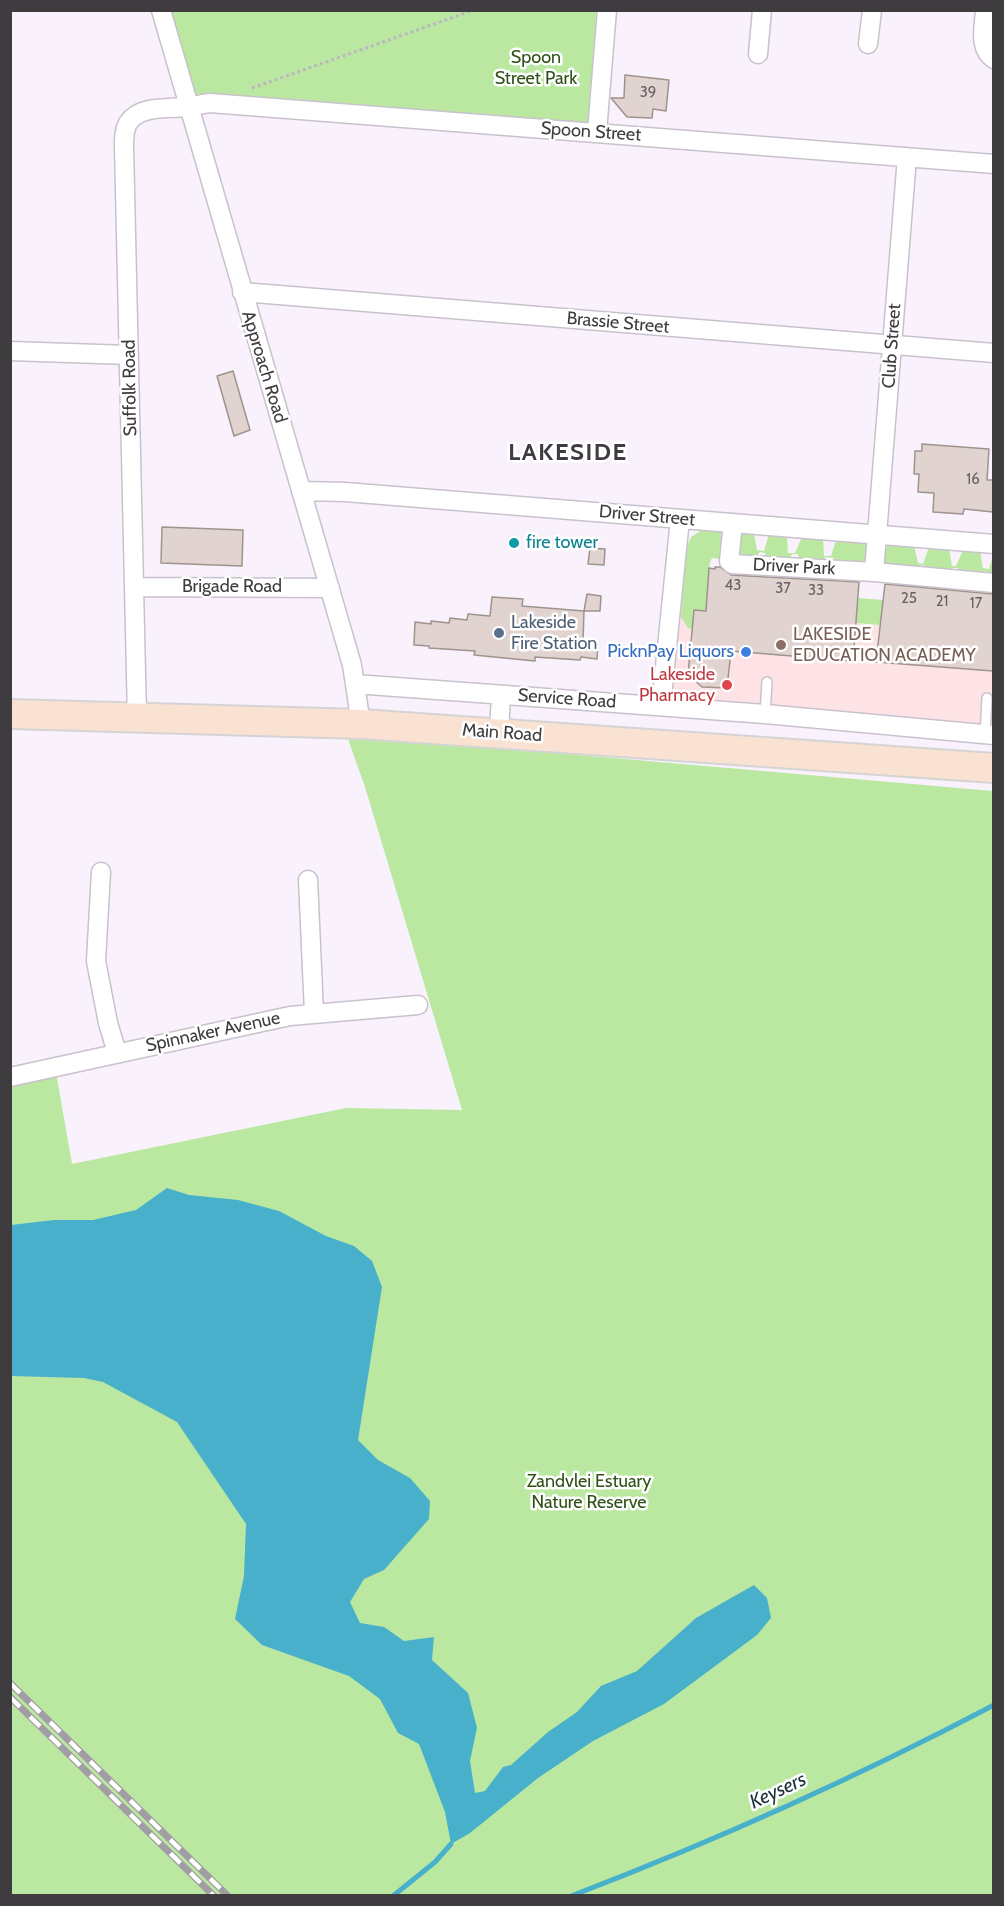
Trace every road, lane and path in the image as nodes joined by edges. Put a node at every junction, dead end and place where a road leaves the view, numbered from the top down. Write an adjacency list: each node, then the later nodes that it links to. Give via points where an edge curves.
1 (161, 10): 11 (street, Approach Road)
2 (474, 10): 10 (path)
3 (607, 10): 12 (street)
4 (762, 10): 8 (street)
5 (872, 10): 7 (street)
6 (985, 10): 9 (street, via 983,44)
7 (868, 44)
8 (759, 54)
9 (993, 59)
10 (243, 91)
11 (188, 107): 12 (street, Spoon Street, via 210,102); 15 (street, Approach Road); 19 (street, Suffolk Road, via 138,113 128,122 124,133)
12 (597, 132): 13 (street, Spoon Street)
13 (908, 157): 14 (street, Spoon Street); 16 (street, Club Street)
14 (993, 164)
15 (242, 292): 16 (street, Brassie Street); 20 (street, Approach Road)
16 (892, 345): 18 (street, Brassie Street); 23 (street, Club Street)
17 (10, 351): 19 (street)
18 (993, 353)
19 (129, 355): 27 (street, Suffolk Road)
20 (301, 491): 21 (street, Driver Street); 28 (street, Approach Road)
21 (680, 519): 22 (street, Driver Street); 33 (street)
22 (733, 523): 23 (street, Driver Street); 25 (street, Driver Park, via 729,561 732,564)
23 (877, 535): 24 (street, Driver Street); 25 (street, Club Street)
24 (993, 544)
25 (874, 566): 26 (street, Driver Park)
26 (993, 584)
27 (134, 586): 28 (street, Brigade Road); 36 (street, Suffolk Road)
28 (330, 588): 30 (street, Approach Road)
29 (767, 682): 35 (lane)
30 (355, 684): 31 (street, Service Road); 37 (street, Approach Road)
31 (501, 695): 33 (street, Service Road); 38 (street)
32 (987, 698): 39 (lane)
33 (661, 706): 35 (street, Service Road)
34 (10, 714): 36 (main road, Main Road)
35 (765, 714): 39 (street, Service Road)
36 (137, 718): 37 (main road, Main Road)
37 (361, 724): 38 (main road, Main Road)
38 (499, 733): 40 (main road, Main Road)
39 (989, 735)
40 (993, 768)
41 (101, 872): 45 (street, via 96,961)
42 (308, 879): 44 (street)
43 (418, 1005): 44 (street, Spinnaker Avenue)
44 (314, 1014): 45 (street, Spinnaker Avenue)
45 (117, 1053): 46 (street, Spinnaker Avenue)
46 (10, 1077)

